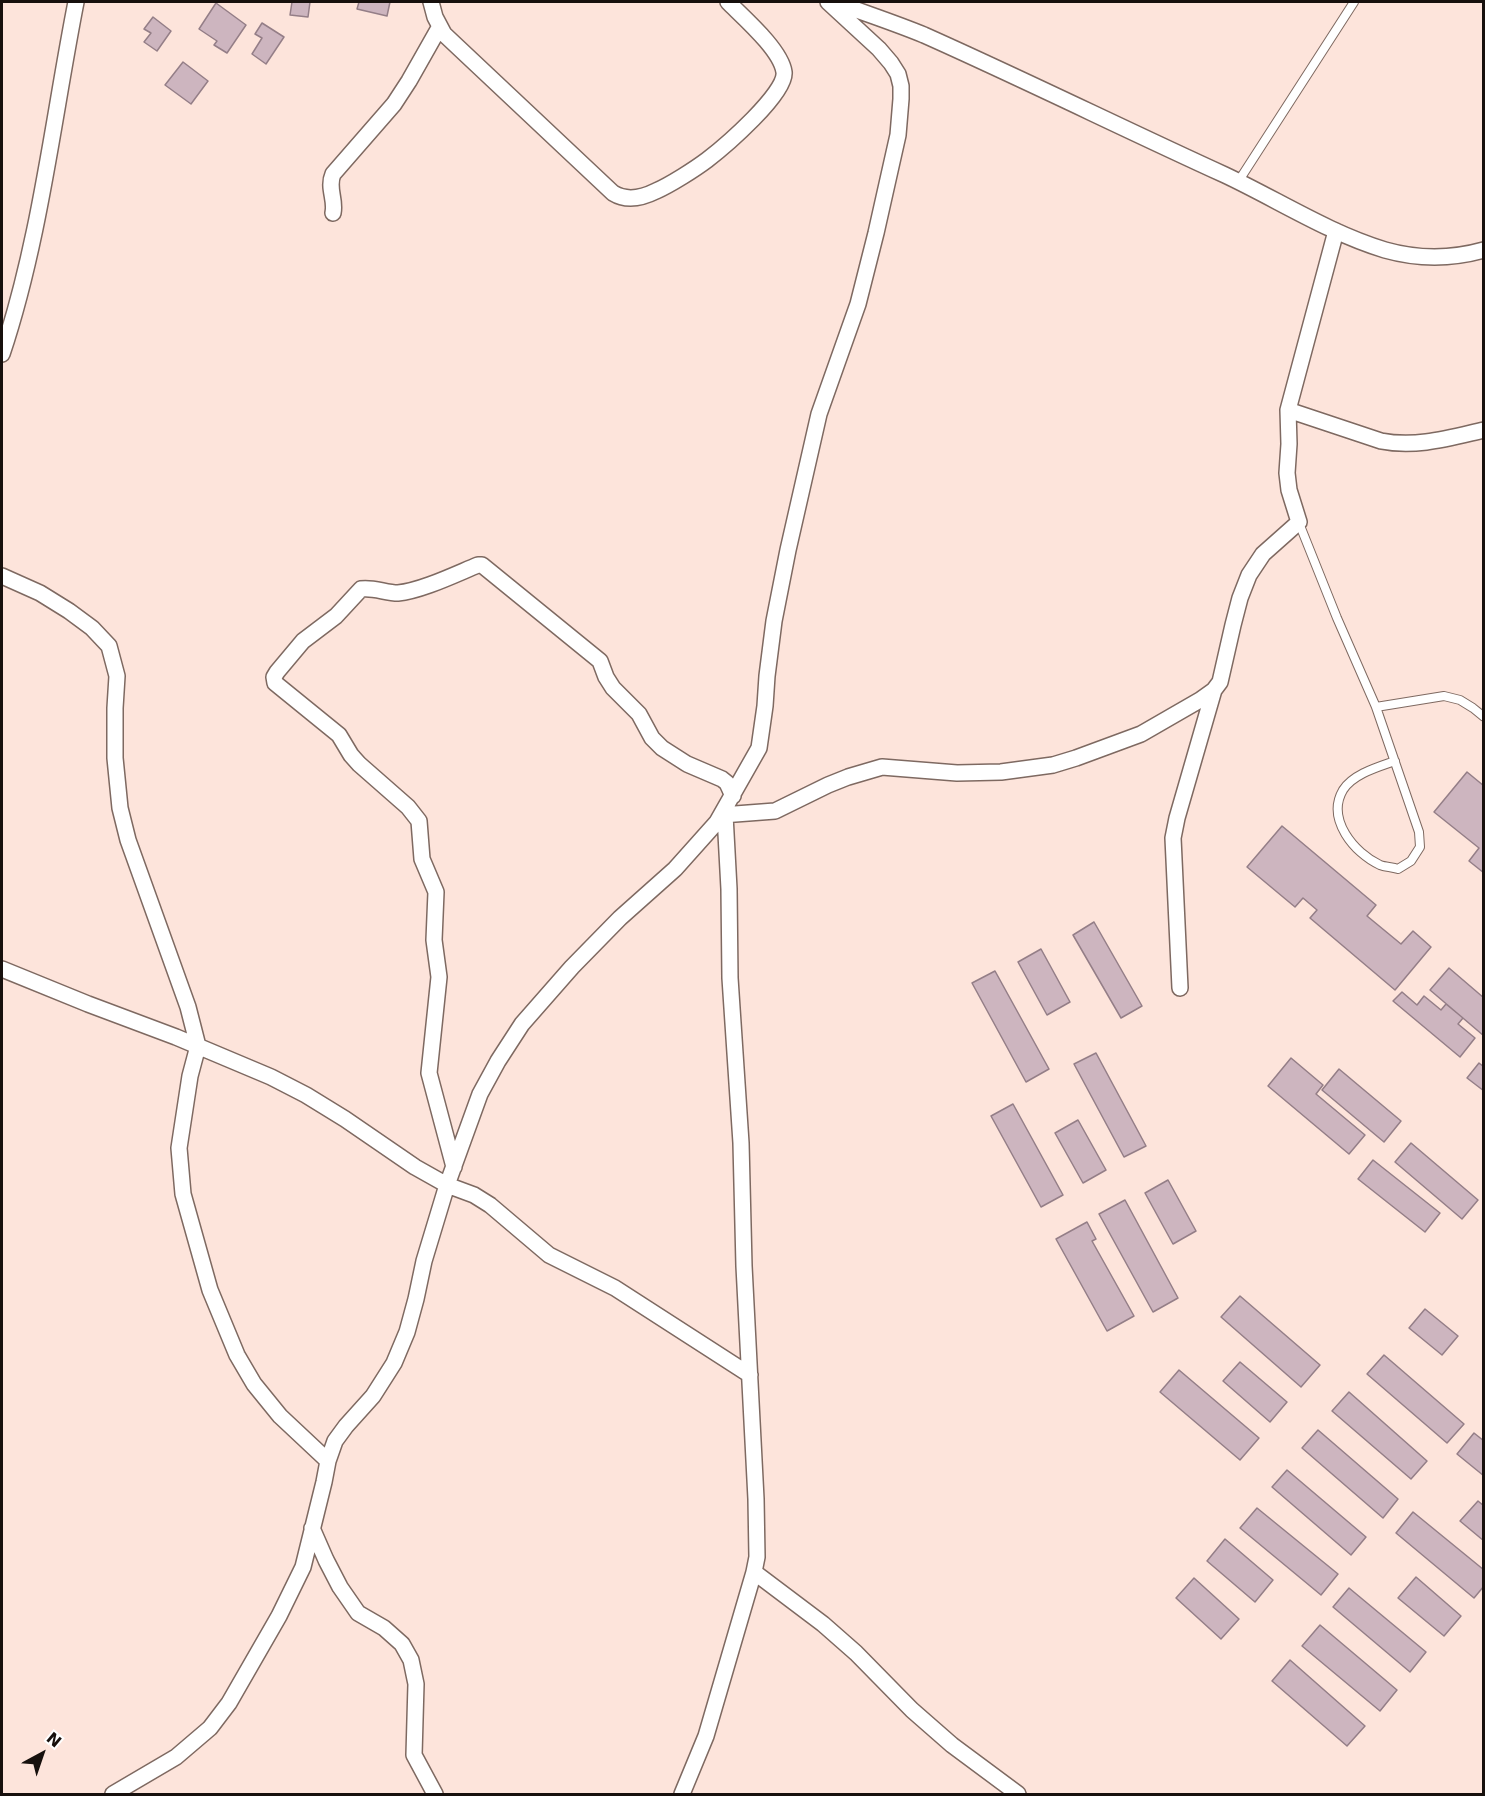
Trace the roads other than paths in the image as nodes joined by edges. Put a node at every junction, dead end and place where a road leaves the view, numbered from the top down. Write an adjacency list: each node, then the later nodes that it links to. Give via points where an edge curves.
1 (76, 2): 12 (street, via 36,227)
2 (431, 2): 7 (street)
3 (728, 2): 7 (street, via 781,61 784,75 780,89 706,161 656,191 636,197 622,198 613,193)
4 (828, 2): 21 (street, via 879,49 898,74 898,135 858,304 819,414 788,550 774,621 759,748)
5 (835, 2): 8 (street, via 922,35)
6 (1354, 2): 8 (lane)
7 (439, 28): 9 (street, via 394,105 333,174)
8 (1238, 182): 10 (street)
9 (333, 213)
10 (1336, 231): 11 (street, via 1385,250 1413,255 1439,257); 13 (street)
11 (1484, 250)
12 (2, 354)
13 (1288, 410): 14 (street, via 1396,444 1431,442); 15 (street, via 1287,473)
14 (1484, 430)
15 (1299, 522): 17 (street, via 1263,554 1249,575 1220,682); 18 (lane)
16 (2, 576): 25 (street, via 69,611 109,646 117,676 115,758 120,808)
17 (1214, 690): 22 (street, via 1141,734 1053,765 957,773 882,767 828,785 775,812); 24 (street, via 1173,838)
18 (1376, 707): 19 (lane, via 1444,696 1460,700); 20 (lane)
19 (1484, 717)
20 (1395, 761): 20 (lane, via 1419,832 1420,847 1411,861 1398,868 1380,865 1358,849 1340,826 1338,807 1343,790 1354,780)
21 (733, 796): 22 (street); 26 (street, via 722,779 662,748 639,714 613,688 600,661 483,566 408,591 361,589 336,616 303,641 277,672 275,683 339,735 359,764 419,821 422,859 436,892 434,940 439,977 429,1073)
22 (723, 815): 26 (street, via 522,1024 480,1094); 28 (street)
23 (2, 969): 25 (street)
24 (1180, 988)
25 (198, 1046): 27 (street, via 306,1095); 29 (street, via 179,1148 183,1194 210,1290 237,1355 254,1384 280,1416)
26 (454, 1167): 27 (street)
27 (447, 1185): 28 (street, via 490,1205 549,1255 615,1288); 29 (street, via 407,1332 373,1396 335,1441)
28 (750, 1375): 31 (street, via 756,1499)
29 (328, 1461): 30 (street)
30 (312, 1528): 32 (street, via 303,1567 230,1703 210,1728 176,1757); 33 (street, via 340,1587 358,1613 390,1633 411,1660 416,1684 414,1755)
31 (754, 1572): 34 (street, via 706,1736); 35 (street, via 823,1624 952,1745)
32 (113, 1794)
33 (435, 1794)
34 (682, 1794)
35 (1018, 1794)

